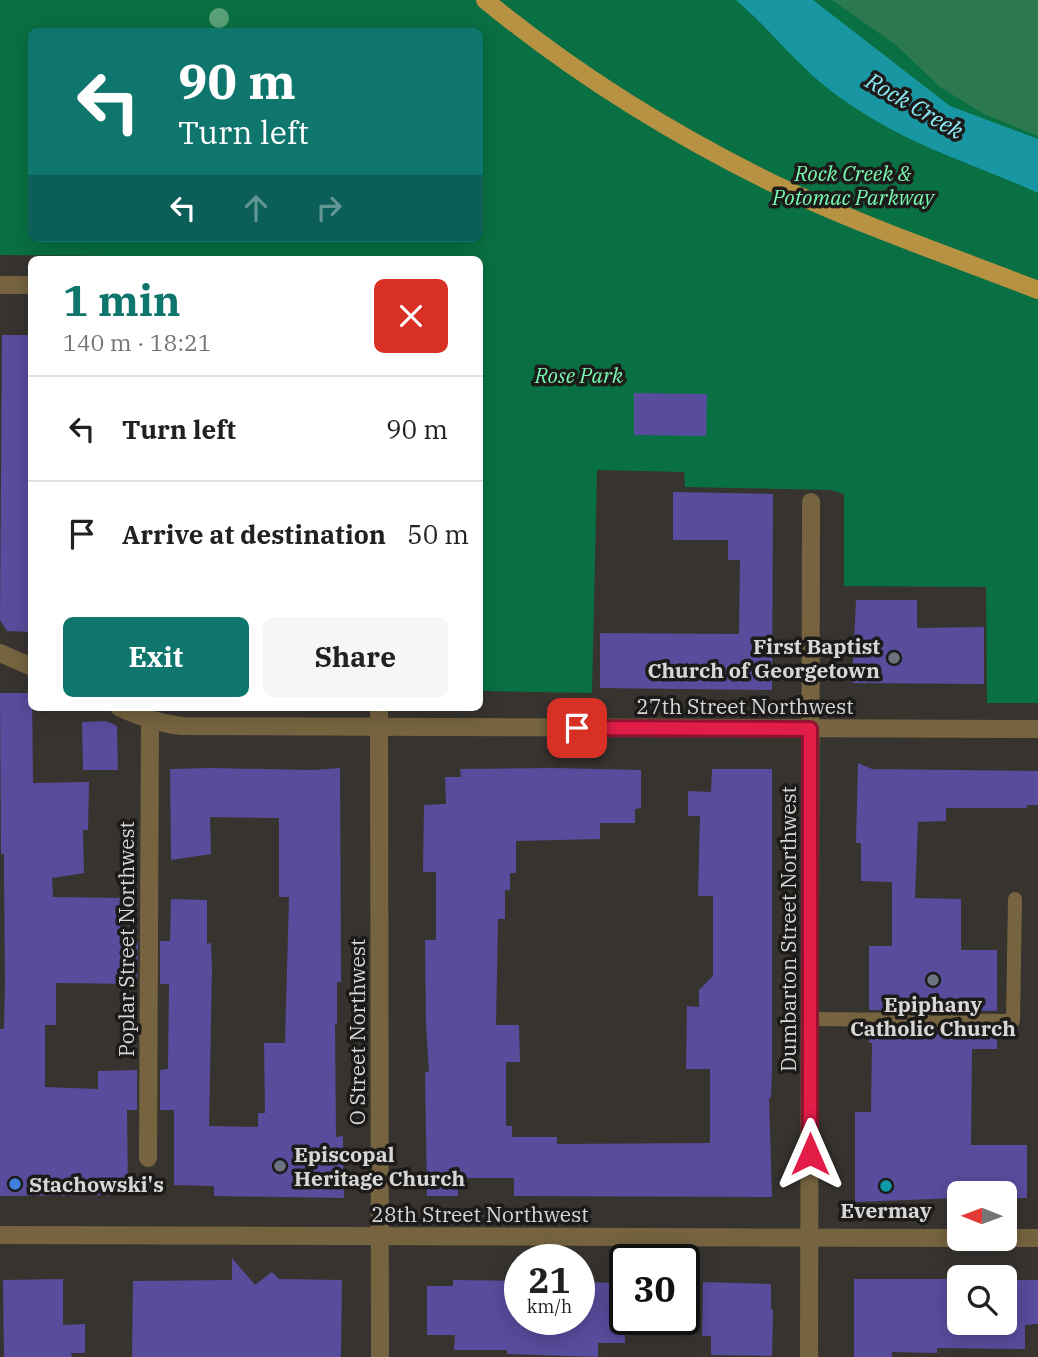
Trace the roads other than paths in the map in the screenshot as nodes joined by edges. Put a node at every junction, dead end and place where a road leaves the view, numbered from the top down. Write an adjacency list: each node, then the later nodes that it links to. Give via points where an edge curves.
1 (485, 0): 4 (main road, via 588,78 691,141 791,192)
2 (0, 285): 3 (street)
3 (28, 285)
4 (1038, 290)
5 (811, 502): 12 (street, Dumbarton Street Northwest)
6 (0, 653): 7 (street)
7 (28, 665)
8 (129, 711): 10 (street, 27th Street Northwest)
9 (379, 711): 11 (street, O Street Northwest)
10 (150, 720): 11 (street, 27th Street Northwest, via 183,726); 16 (street, Poplar Street Northwest)
11 (379, 728): 12 (street, 27th Street Northwest); 18 (street, O Street Northwest)
12 (810, 729): 13 (street, 27th Street Northwest); 15 (street, Dumbarton Street Northwest)
13 (1038, 729)
14 (1015, 899): 15 (lane, via 1013,1021)
15 (811, 1019): 19 (street, Dumbarton Street Northwest)
16 (148, 1158)
17 (0, 1235): 18 (street, 28th Street Northwest)
18 (380, 1237): 19 (street, 28th Street Northwest); 23 (street, O Street Northwest)
19 (810, 1237): 20 (street, 28th Street Northwest); 24 (street, Dumbarton Street Northwest)
20 (947, 1238)
21 (1017, 1238): 22 (street)
22 (1038, 1238)
23 (380, 1357)
24 (810, 1357)

